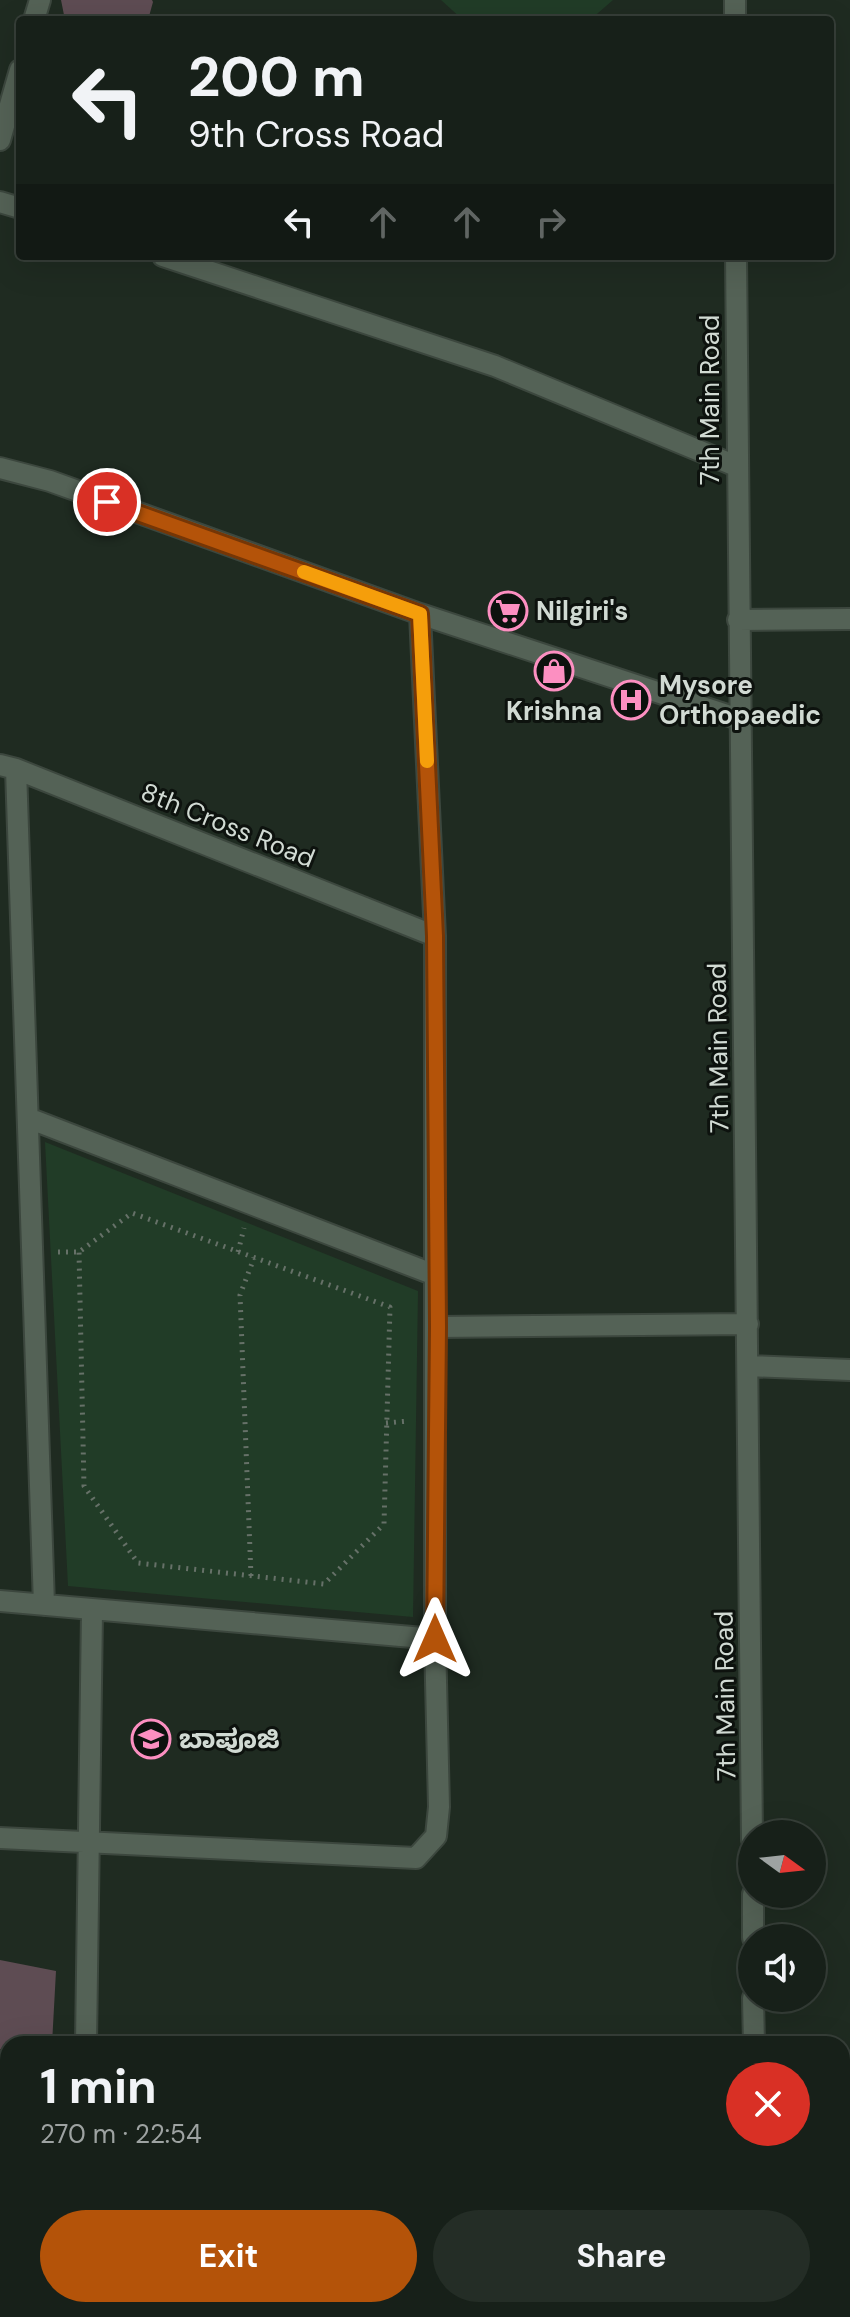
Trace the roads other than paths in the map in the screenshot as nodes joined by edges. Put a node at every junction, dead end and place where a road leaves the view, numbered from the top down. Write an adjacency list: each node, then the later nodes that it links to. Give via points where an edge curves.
1 (16, 84): 2 (street)
2 (0, 140)
3 (175, 260): 5 (street, via 495,366)
4 (736, 260): 5 (street, 7th Main Road)
5 (736, 466): 9 (street, 7th Main Road)
6 (0, 468): 7 (street, via 50,481)
7 (420, 614): 10 (street); 12 (street)
8 (850, 619): 9 (street)
9 (738, 620): 10 (street, 7th Main Road)
10 (739, 719): 15 (street, 7th Main Road)
11 (8, 767): 12 (street, 8th Cross Road); 13 (street)
12 (435, 936): 14 (street)
13 (28, 1118): 14 (street); 20 (street)
14 (435, 1275): 16 (street)
15 (748, 1324): 16 (street); 17 (street, 7th Main Road)
16 (438, 1327): 22 (street)
17 (748, 1366): 18 (street); 23 (street, 7th Main Road)
18 (850, 1370)
19 (0, 1601): 20 (street)
20 (44, 1605): 21 (street)
21 (92, 1612): 22 (street); 25 (street)
22 (435, 1639): 25 (street, via 439,1807 436,1836 416,1858)
23 (752, 1820)
24 (0, 1838): 25 (street)
25 (90, 1844): 27 (street)
26 (753, 2012): 28 (street)
27 (86, 2036)
28 (754, 2036)

